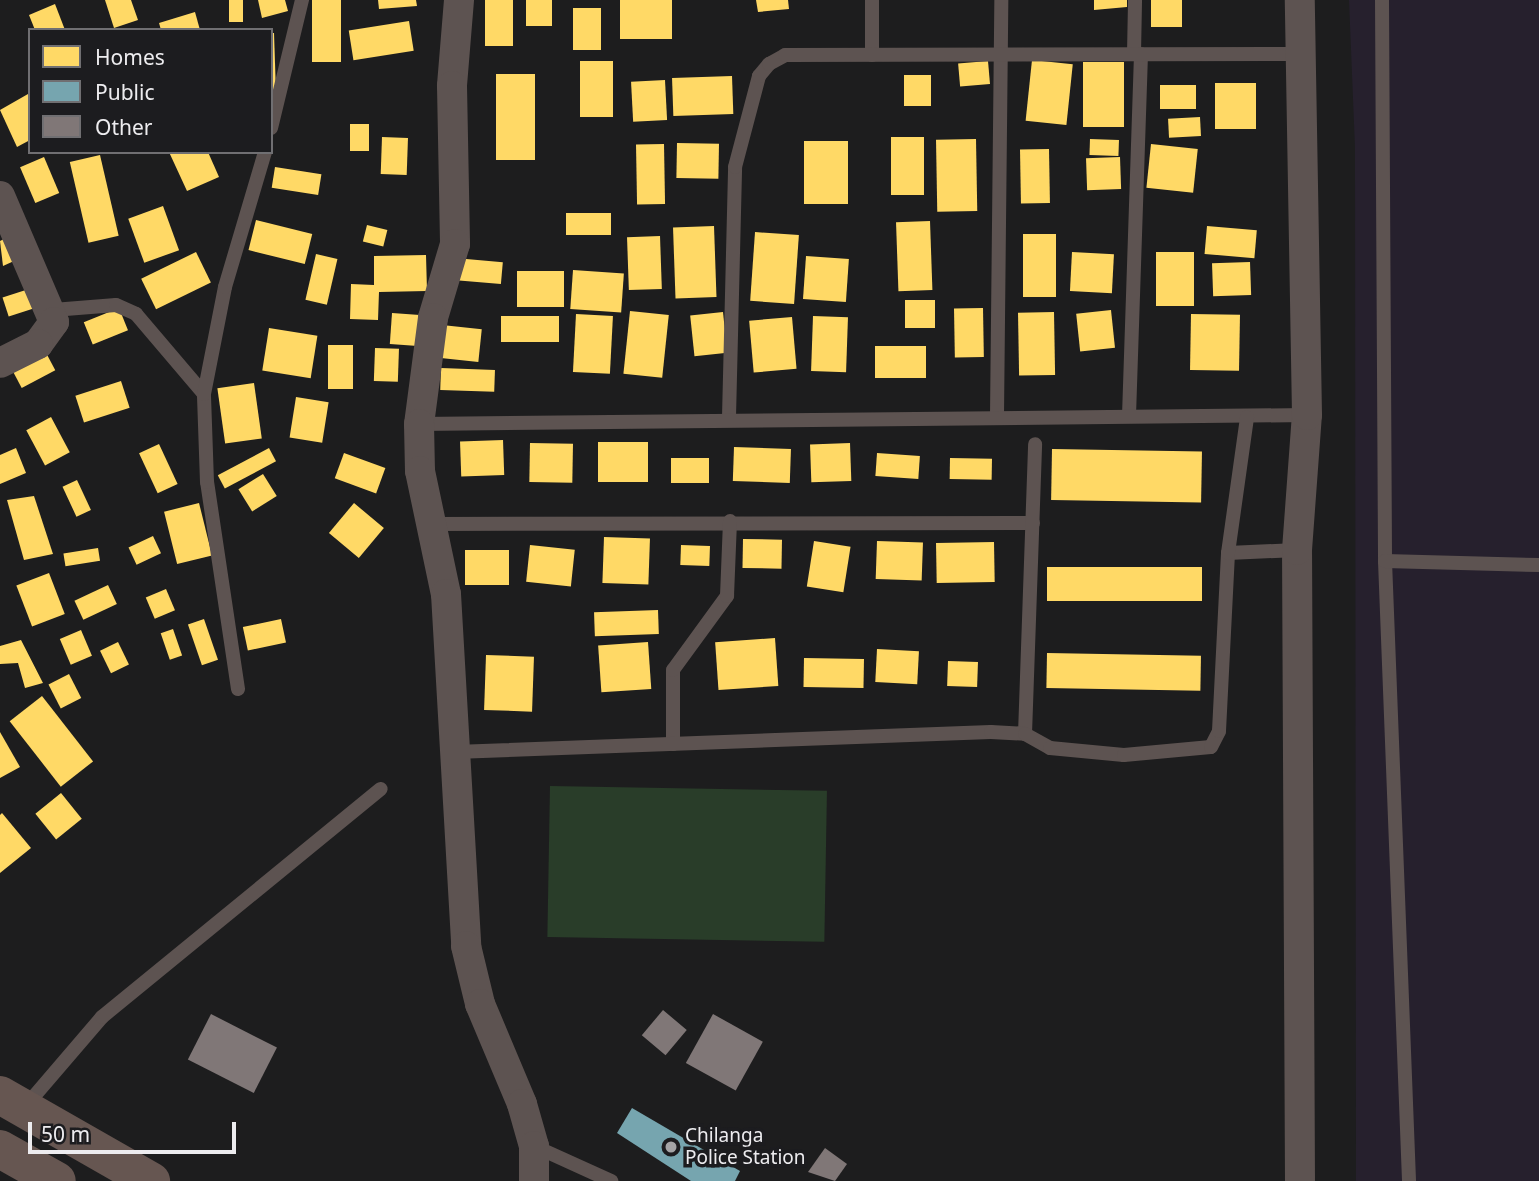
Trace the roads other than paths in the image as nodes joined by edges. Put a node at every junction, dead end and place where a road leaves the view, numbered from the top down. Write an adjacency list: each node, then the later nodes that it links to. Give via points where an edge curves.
1 (302, 0): 12 (lane)
2 (459, 0): 23 (street, via 452,86 455,244 433,318)
3 (872, 0): 11 (lane)
4 (1001, 0): 8 (lane)
5 (1135, 0): 9 (lane)
6 (1300, 0): 10 (street)
7 (1382, 0): 30 (lane)
8 (1003, 54): 9 (lane); 11 (lane); 18 (lane)
9 (1138, 54): 10 (lane); 20 (lane)
10 (1300, 54): 19 (street)
11 (872, 55): 21 (lane, via 785,55 759,76 735,167)
12 (273, 120)
13 (264, 154): 17 (lane, via 225,287)
14 (0, 196): 15 (street)
15 (53, 310): 16 (street, via 50,335); 17 (lane, via 116,305 136,314)
16 (0, 363)
17 (204, 394): 32 (lane, via 202,438)
18 (997, 415): 20 (lane); 21 (lane)
19 (1307, 415): 22 (lane); 28 (street)
20 (1129, 416): 22 (lane)
21 (729, 417): 23 (lane)
22 (1247, 417): 29 (lane)
23 (419, 424): 27 (street, via 420,471)
24 (1035, 444): 26 (lane)
25 (730, 521): 26 (lane); 27 (lane); 34 (lane, via 727,596 673,670)
26 (1033, 523): 33 (lane)
27 (435, 524): 35 (street)
28 (1297, 550): 29 (lane); 44 (street)
29 (1228, 553): 33 (lane, via 1219,732 1211,747 1124,755 1050,748)
30 (1385, 561): 31 (lane); 45 (lane)
31 (1539, 565)
32 (238, 689)
33 (1025, 734): 34 (lane)
34 (673, 744): 35 (lane)
35 (455, 752): 38 (street, via 466,946 480,1004)
36 (381, 789): 37 (lane, via 102,1017)
37 (12, 1102): 41 (highway)
38 (534, 1146): 42 (street); 43 (lane)
39 (0, 1149): 40 (highway)
40 (57, 1181)
41 (151, 1181)
42 (534, 1181)
43 (611, 1181)
44 (1300, 1181)
45 (1409, 1181)

